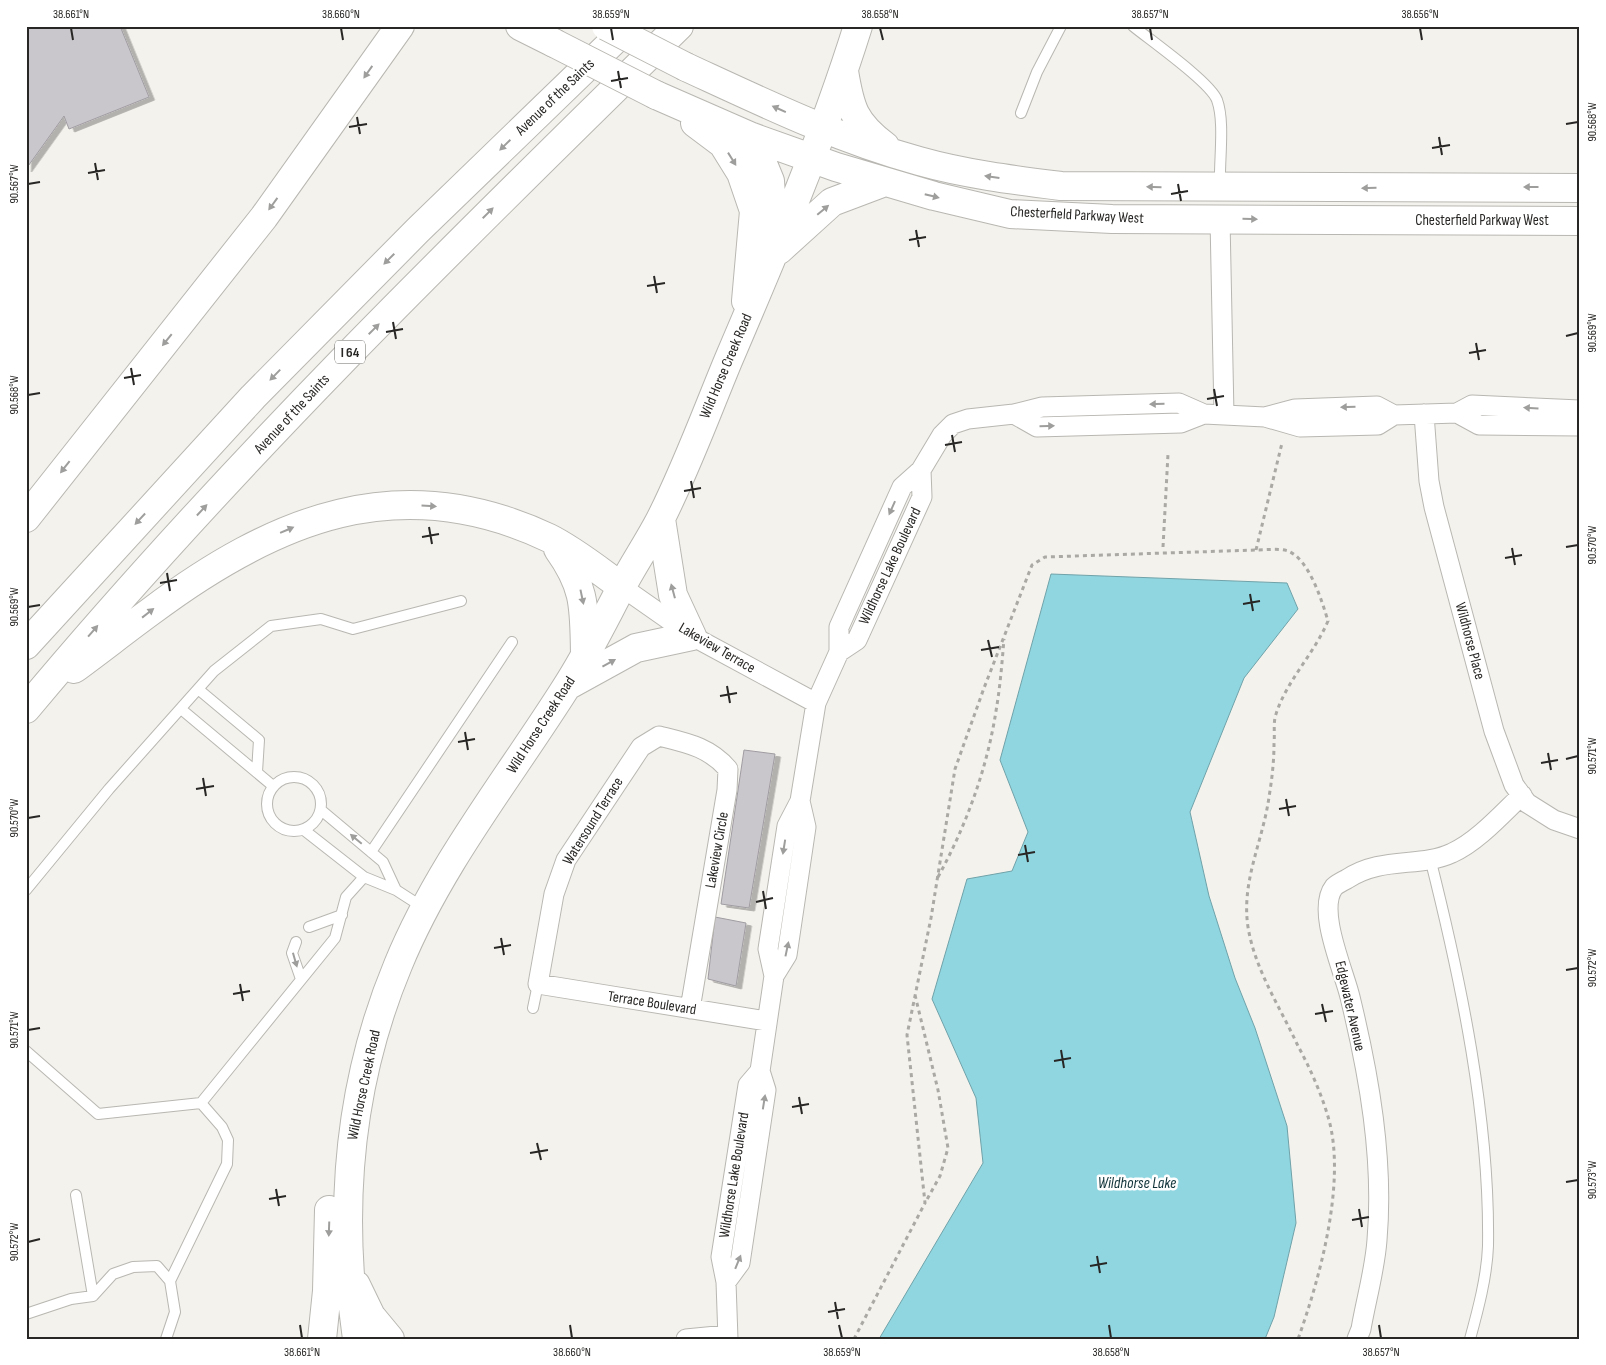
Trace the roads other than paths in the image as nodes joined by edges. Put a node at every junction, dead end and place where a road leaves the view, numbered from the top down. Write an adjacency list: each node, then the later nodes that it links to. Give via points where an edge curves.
1 (520, 26): 10 (main road, Chesterfield Parkway West, bridge)
2 (606, 26): 12 (main road, Chesterfield Parkway West, one-way to 2, bridge, via 686,67)
3 (628, 26): 35 (main road, Avenue of the Saints / I 64, one-way to 35, via 425,223 260,390)
4 (679, 26): 39 (main road, Avenue of the Saints / I 64, one-way to 4, via 168,547 336,367)
5 (858, 26): 9 (main road, Wild Horse Creek Road)
6 (1062, 26): 11 (lane)
7 (1133, 26): 17 (lane, via 1205,85 1216,98 1220,114)
8 (397, 28): 28 (main road, one-way to 28, via 264,217)
9 (844, 70): 12 (main road, Wild Horse Creek Road); 14 (main road, via 855,117 872,137)
10 (664, 99): 13 (main road, Chesterfield Parkway West); 22 (main road, one-way to 22, via 723,144 741,173 754,211)
11 (1020, 113)
12 (823, 129): 14 (main road, Chesterfield Parkway West); 15 (main road, Wild Horse Creek Road)
13 (752, 137): 15 (main road, Chesterfield Parkway West); 21 (main road, via 770,181)
14 (894, 153): 17 (main road, Chesterfield Parkway West, one-way to 14, via 1061,186 984,176)
15 (811, 159): 16 (main road, Chesterfield Parkway West); 21 (main road, Wild Horse Creek Road)
16 (885, 182): 19 (main road, Chesterfield Parkway West, one-way to 19, via 1021,215); 21 (main road, one-way to 16, via 832,202)
17 (1220, 188): 18 (main road, Chesterfield Parkway West, one-way to 17); 19 (main road)
18 (1580, 188)
19 (1220, 219): 20 (main road, Chesterfield Parkway West, one-way to 20); 26 (street)
20 (1580, 221)
21 (774, 255): 22 (main road, Wild Horse Creek Road)
22 (744, 326): 29 (main road, Wild Horse Creek Road)
23 (1580, 410): 24 (street, Wildhorse Lake Boulevard, one-way to 24, via 1472,405)
24 (1457, 413): 25 (street, Wildhorse Lake Boulevard); 27 (street, via 1479,425)
25 (1424, 414): 26 (street, Wildhorse Lake Boulevard, via 1394,415 1377,406 1295,409 1265,417); 45 (street, Wildhorse Place, via 1434,507 1494,731 1514,785)
26 (1224, 415): 40 (street, Wildhorse Lake Boulevard, via 1204,414 1179,403 1042,407 1014,414 968,418 953,424 942,435 921,470 902,487 839,627 839,652)
27 (1580, 426)
28 (26, 518)
29 (661, 519): 31 (main road, Wild Horse Creek Road); 33 (main road, one-way to 29, via 673,595)
30 (552, 539): 31 (main road); 36 (main road, one-way to 36, via 578,582 584,602); 39 (main road, one-way to 30, via 149,612 204,575 283,531 319,517 380,505 437,506 495,517)
31 (622, 586): 33 (street, Lakeview Terrace); 36 (main road, Wild Horse Creek Road)
32 (461, 601): 38 (lane, via 353,629 321,619 272,626 214,671)
33 (692, 636): 37 (main road, one-way to 33, via 636,648); 40 (street, Lakeview Terrace)
34 (512, 642): 49 (lane)
35 (26, 645)
36 (585, 654): 37 (main road, Wild Horse Creek Road)
37 (567, 686): 54 (main road, Wild Horse Creek Road, via 476,822)
38 (198, 689): 41 (lane); 43 (lane, via 259,740)
39 (32, 702)
40 (816, 703): 62 (street, Wildhorse Lake Boulevard, via 800,801 787,826 768,949 774,976)
41 (181, 709): 43 (lane); 52 (lane, via 109,789)
42 (659, 736): 59 (street, Watersound Terrace, via 641,747 566,860 554,894); 61 (street, Lakeview Circle, via 686,742 716,755 728,769 728,790)
43 (257, 772): 44 (lane)
44 (273, 786): 46 (lane, via 289,777 306,779 319,792); 48 (lane, via 267,803 272,820 287,831)
45 (1522, 795): 47 (street, Wildhorse Place, via 1527,803 1554,820); 50 (street, Edgewater Avenue, via 1483,832 1453,853)
46 (321, 810): 48 (lane, via 318,818); 49 (lane, one-way to 46)
47 (1580, 829)
48 (304, 830): 51 (lane)
49 (371, 852): 53 (lane, via 383,862)
50 (1430, 858): 77 (street, Edgewater Avenue, via 1392,862 1358,872 1334,887 1329,901 1328,919 1350,997 1369,1094 1380,1182 1377,1241); 78 (lane, via 1456,961 1476,1087 1485,1177 1488,1248)
51 (364, 877): 53 (lane); 55 (lane, via 346,897)
52 (26, 890)
53 (396, 890): 54 (lane)
54 (425, 909): 65 (main road, Wild Horse Creek Road, via 398,964 381,1010 366,1059)
55 (342, 915): 56 (lane); 58 (lane, via 336,938)
56 (309, 927)
57 (296, 942): 58 (lane, one-way to 58, via 292,953)
58 (301, 979): 64 (lane)
59 (538, 984): 60 (lane, Watersound Terrace); 61 (street, Terrace Boulevard)
60 (533, 1008)
61 (690, 1009): 62 (street, Terrace Boulevard)
62 (767, 1021): 71 (street, Wildhorse Lake Boulevard, via 760,1071 748,1085 746,1095 721,1256 726,1282)
63 (26, 1052): 64 (lane, via 98,1114)
64 (201, 1103): 68 (lane, via 222,1127 228,1140 227,1164)
65 (350, 1152): 67 (main road, Wild Horse Creek Road, via 346,1204); 73 (main road, one-way to 73, via 330,1178 327,1291)
66 (76, 1195): 69 (lane)
67 (348, 1268): 74 (main road, Wild Horse Creek Road); 75 (main road, via 371,1316)
68 (170, 1281): 69 (lane, via 157,1266 133,1267 113,1274); 72 (lane, via 175,1312)
69 (93, 1296): 70 (lane, via 71,1299)
70 (26, 1314)
71 (728, 1337): 76 (street)
72 (166, 1339)
73 (322, 1339)
74 (357, 1339)
75 (390, 1339)
76 (686, 1339)
77 (1357, 1339)
78 (1470, 1339)

